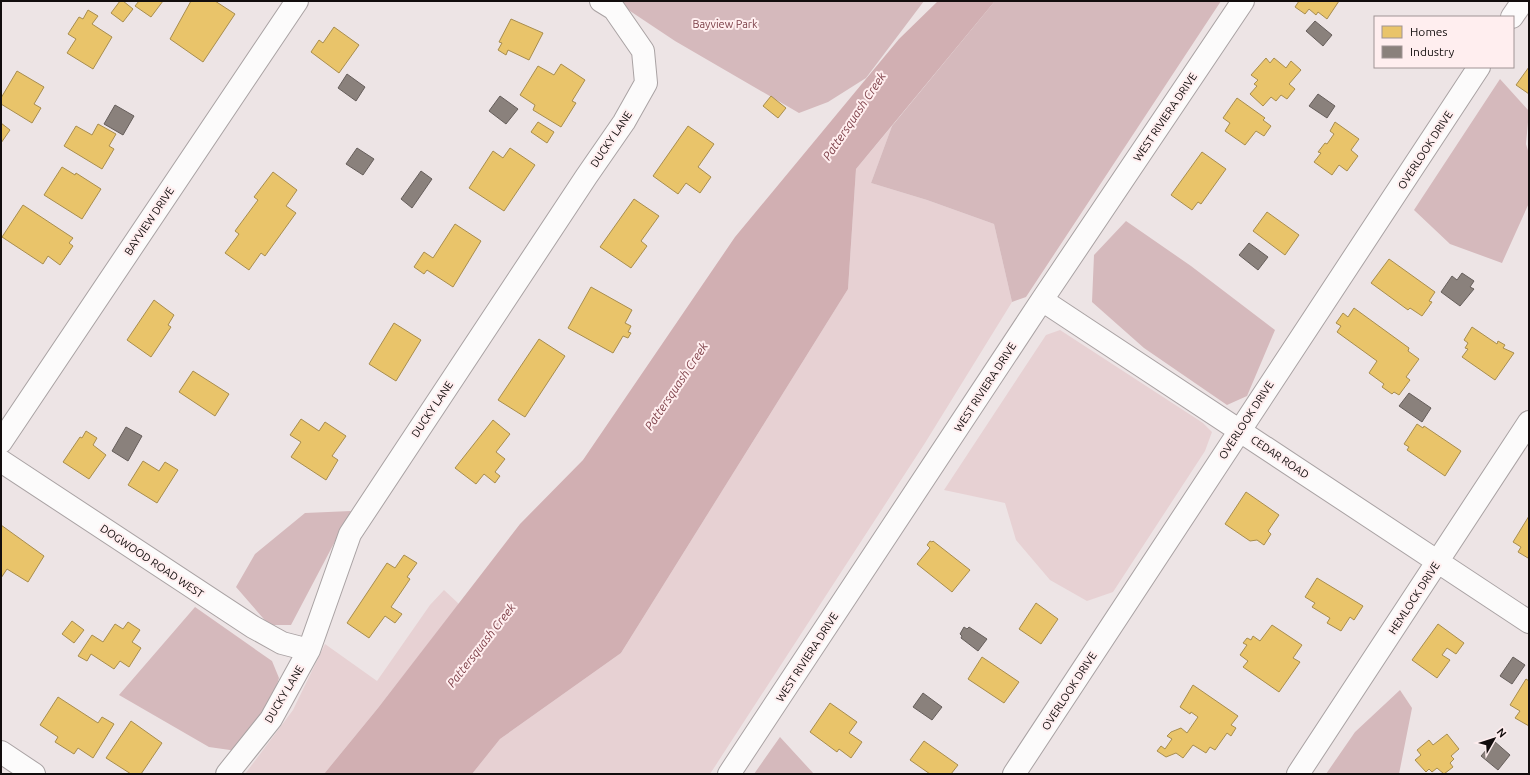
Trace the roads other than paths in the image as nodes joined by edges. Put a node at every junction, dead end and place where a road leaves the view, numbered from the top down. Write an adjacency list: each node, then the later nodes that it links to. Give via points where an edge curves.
1 (297, 1): 10 (street, BAYVIEW DRIVE)
2 (601, 1): 14 (street, DUCKY LANE, via 614,9 643,51 646,83 624,122 350,534)
3 (1243, 1): 7 (street, WEST RIVIERA DRIVE)
4 (1523, 1): 5 (street)
5 (1513, 16)
6 (1478, 68): 9 (street, OVERLOOK DRIVE)
7 (1042, 300): 9 (street, CEDAR ROAD); 18 (street, WEST RIVIERA DRIVE)
8 (1529, 422): 12 (street, HEMLOCK DRIVE)
9 (1239, 430): 12 (street, CEDAR ROAD); 19 (street, OVERLOOK DRIVE)
10 (1, 442)
11 (1, 461): 14 (street, DOGWOOD ROAD WEST, via 253,627 282,643)
12 (1437, 562): 13 (street, CEDAR ROAD); 20 (street, HEMLOCK DRIVE)
13 (1529, 622)
14 (309, 650): 17 (street, DUCKY LANE, via 271,719)
15 (1, 752): 16 (street)
16 (34, 774)
17 (227, 774)
18 (730, 774)
19 (1014, 774)
20 (1298, 774)

